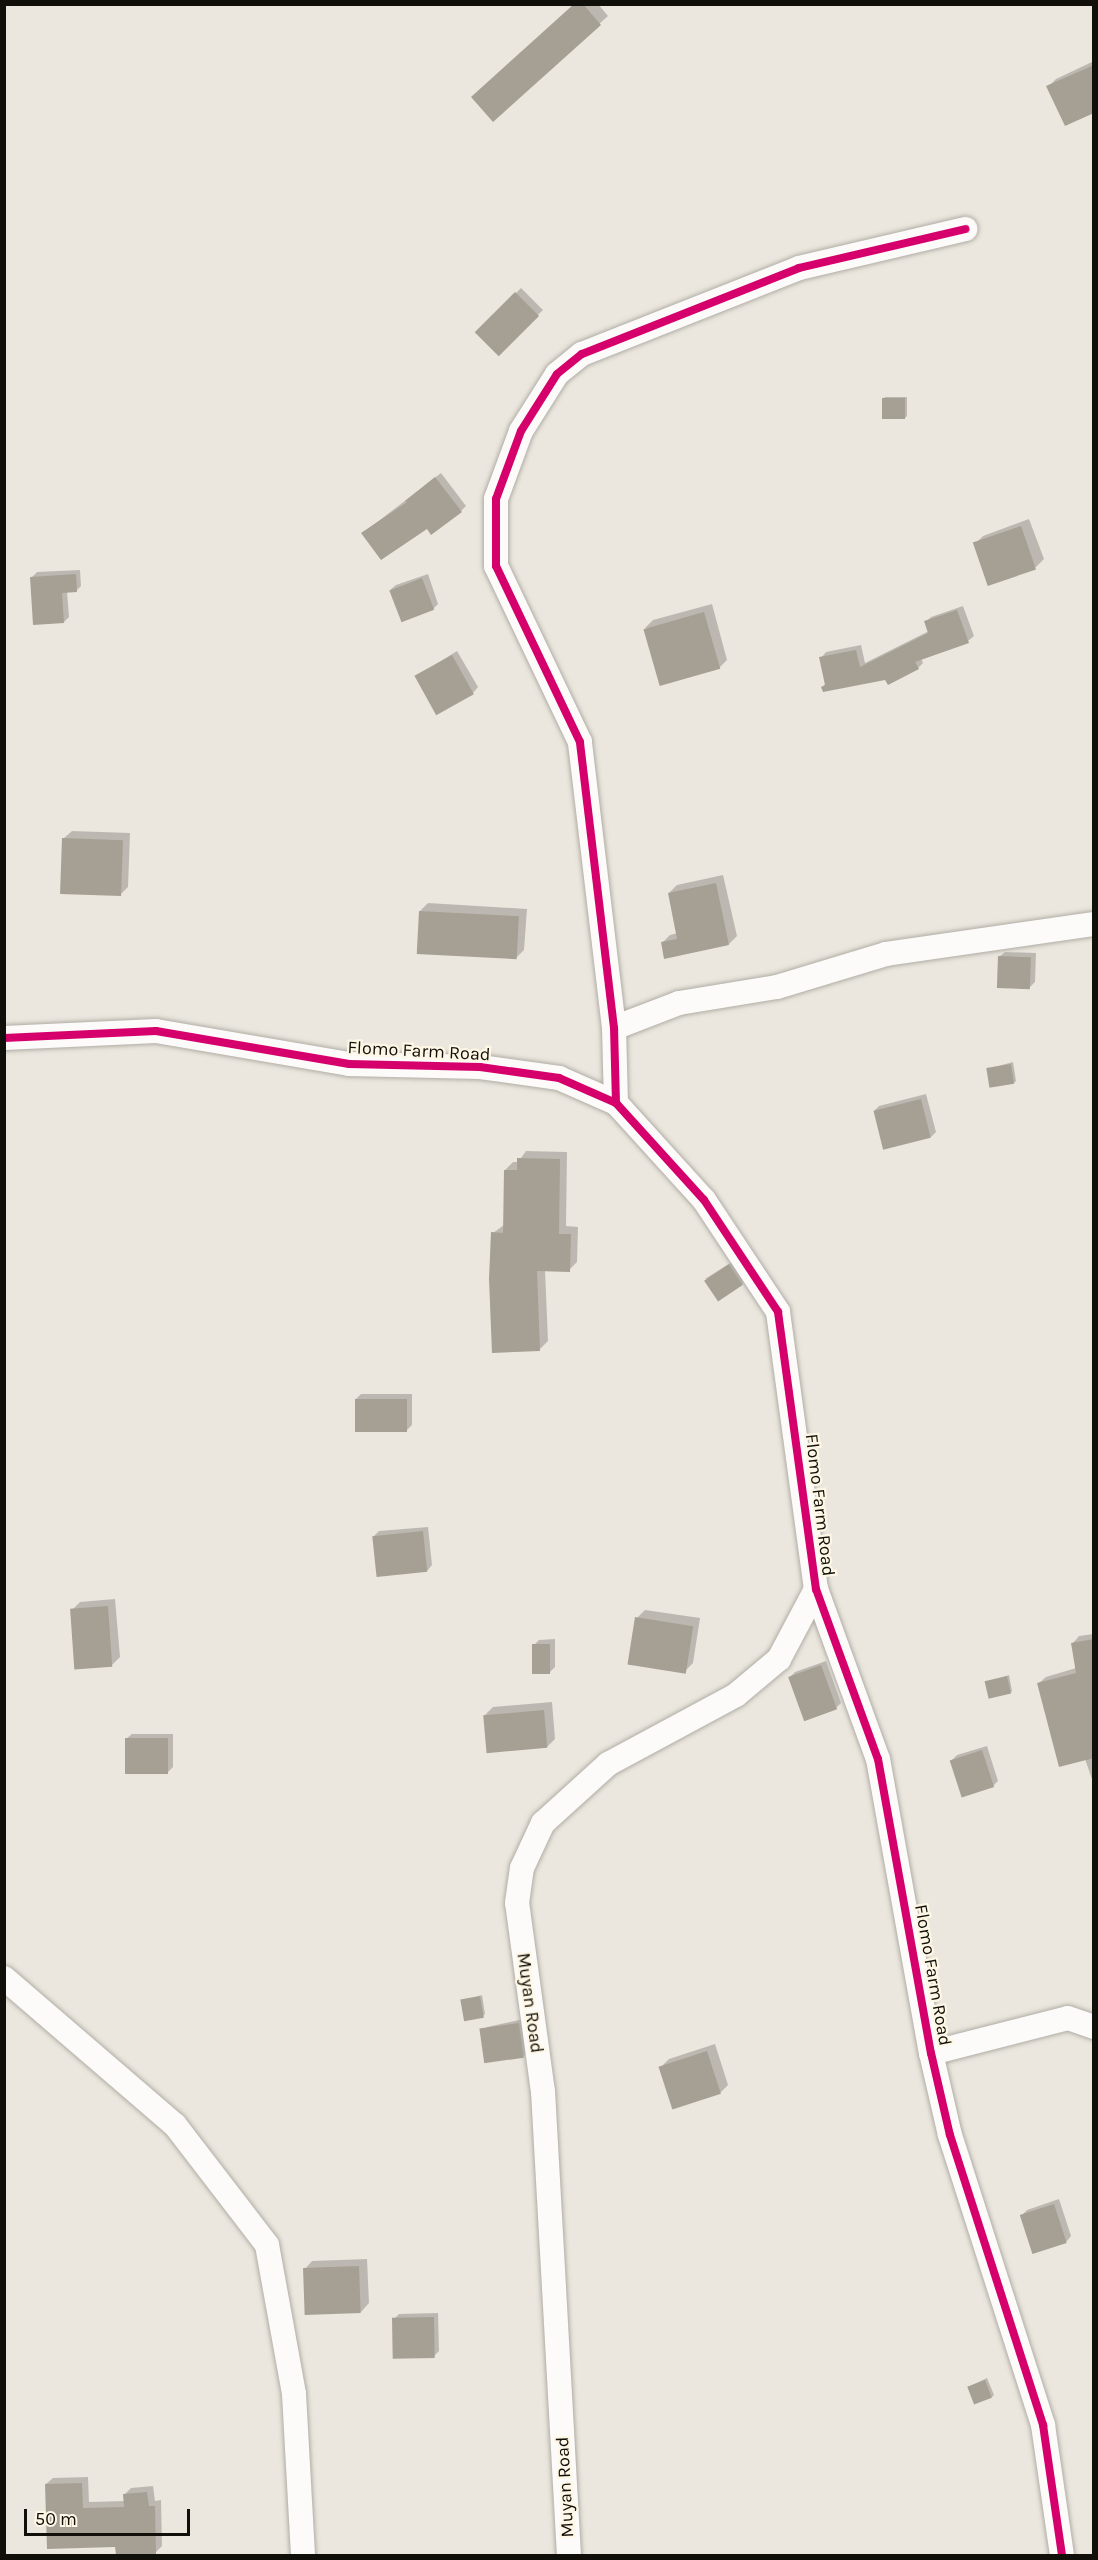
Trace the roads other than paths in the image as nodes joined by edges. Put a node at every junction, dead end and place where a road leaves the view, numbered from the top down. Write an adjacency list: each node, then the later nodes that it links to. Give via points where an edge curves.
1 (965, 229): 3 (street, via 799,268 582,354 557,374 521,431 496,499 496,566 580,742)
2 (1093, 924): 3 (street, via 886,954 777,987 679,1003)
3 (614, 1028): 5 (street)
4 (4, 1038): 5 (street, Flomo Farm Road, via 156,1031 349,1064 480,1067 559,1078)
5 (616, 1103): 6 (street, Flomo Farm Road, via 704,1200 778,1312)
6 (816, 1589): 9 (street, Flomo Farm Road, via 878,1759); 11 (street, Muyan Road, via 778,1659 736,1695 608,1764 543,1823 522,1868 517,1904 543,2092)
7 (4, 1978): 10 (street, via 175,2125 267,2245 294,2394)
8 (1094, 2027): 9 (street, via 1068,2018)
9 (931, 2053): 12 (street, Flomo Farm Road, via 950,2135 1043,2425)
10 (303, 2556)
11 (569, 2556)
12 (1062, 2556)

